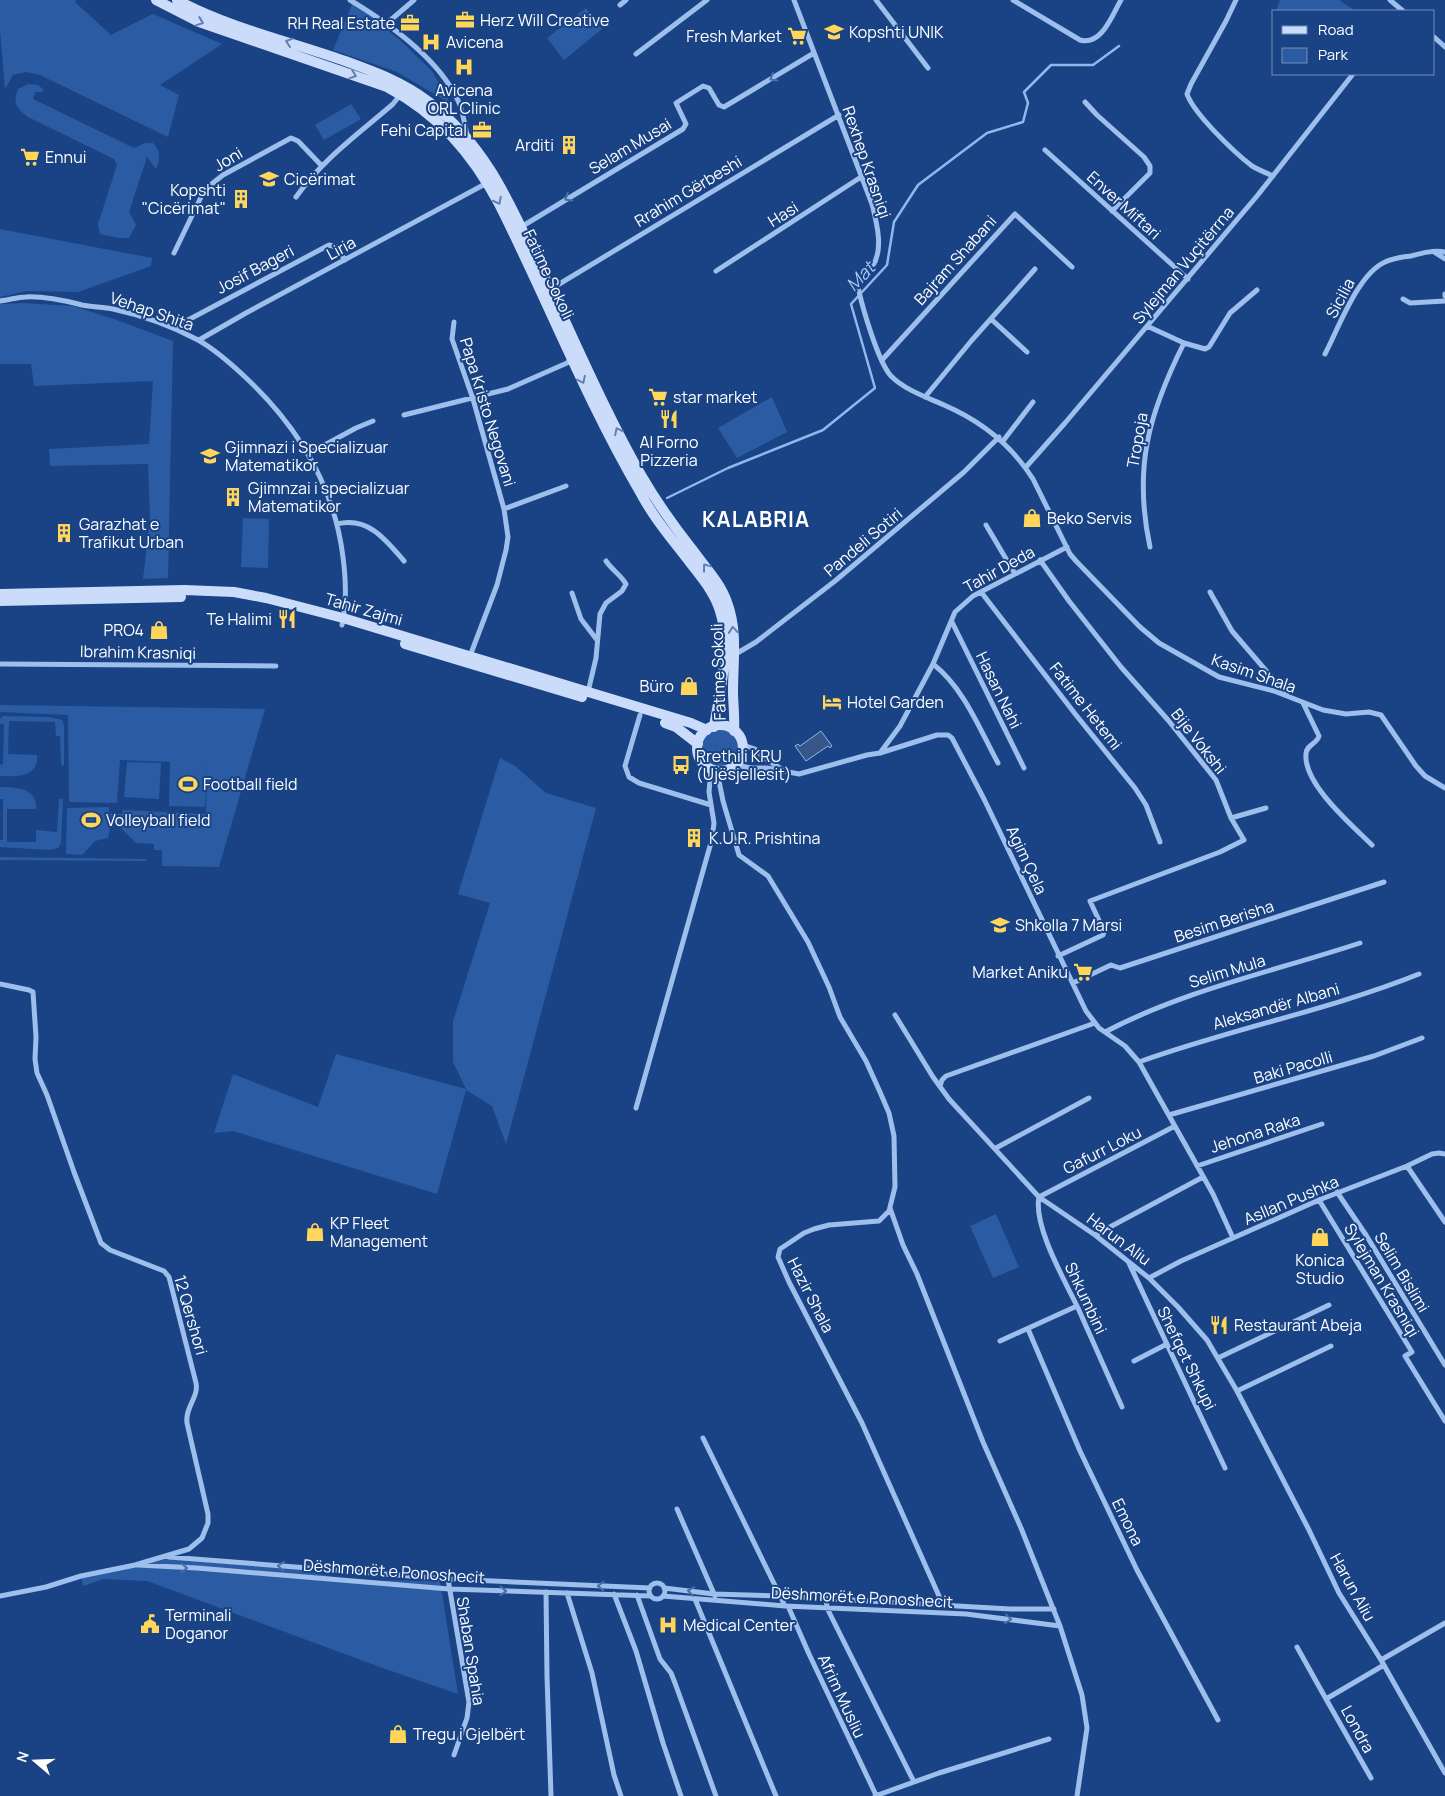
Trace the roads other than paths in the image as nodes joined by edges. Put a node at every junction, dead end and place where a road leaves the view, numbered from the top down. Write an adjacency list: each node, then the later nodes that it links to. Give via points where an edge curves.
1 (156, 0): 23 (street, Fatime Sokoli, one-way to 23, via 199,22 375,82)
2 (177, 0): 25 (street, Fatime Sokoli, one-way to 2, via 404,85 375,72 225,21)
3 (350, 0): 13 (street)
4 (414, 0): 16 (street)
5 (626, 0): 14 (street)
6 (707, 0): 20 (street)
7 (794, 0): 19 (street, Rexhep Krasniqi)
8 (876, 0): 21 (street)
9 (1013, 0): 10 (street, via 1080,40 1088,41 1102,33)
10 (1122, 0)
11 (1236, 0): 30 (street, via 1187,94 1230,146 1253,166)
12 (1390, 0): 15 (street)
13 (358, 2): 16 (street)
14 (620, 5)
15 (1402, 10)
16 (386, 24): 27 (street, via 434,66 460,105)
17 (1435, 38): 18 (street)
18 (1445, 46)
19 (814, 53): 26 (street, Rexhep Krasniqi); 35 (street, Selam Musai, one-way to 35, via 724,107 719,105 708,88 702,86 676,103 686,124 683,129)
20 (636, 54)
21 (928, 68)
22 (1352, 75): 30 (street, Sylejman Vuçitërrna)
23 (400, 94): 25 (street, Fatime Sokoli); 29 (street, via 393,104)
24 (1085, 102): 34 (street, via 1150,166 1150,173)
25 (421, 103): 27 (street, Fatime Sokoli, via 457,126); 32 (street, Fatime Sokoli)
26 (839, 115): 31 (street, Rexhep Krasniqi); 45 (street, Rrahim Gërbeshi)
27 (468, 138): 32 (street, Fatime Sokoli)
28 (1045, 150): 34 (street, Enver Miftari)
29 (321, 165): 33 (street); 37 (street, Joni, via 291,138 223,175 202,195)
30 (1273, 176): 44 (street, Sylejman Vuçitërrna)
31 (862, 177): 43 (street, Hasi); 59 (street, Rexhep Krasniqi, via 876,218 879,251 874,264 859,282 859,291)
32 (492, 180): 35 (street, Fatime Sokoli); 40 (street, Liria); 58 (street, Fatime Sokoli, one-way to 58)
33 (296, 197)
34 (1112, 211): 44 (street, Enver Miftari)
35 (521, 227): 45 (street, Fatime Sokoli)
36 (1434, 251): 38 (street, Sicilia); 39 (street); 57 (street, Sicilia, via 1386,261 1376,268 1360,284)
37 (174, 252)
38 (1445, 252)
39 (1445, 259)
40 (345, 260): 53 (street, Josif Bageri, via 336,247 329,244); 54 (street, Liria)
41 (1072, 267): 59 (street, Bajram Shabani, via 1015,214)
42 (1035, 269): 50 (street)
43 (716, 271)
44 (1188, 279): 52 (street, Sylejman Vuçitërrna)
45 (551, 289): 86 (street, Fatime Sokoli, one-way to 45, via 730,610 722,590 642,477)
46 (1257, 290): 55 (street, via 1230,313 1208,347 1200,349)
47 (1403, 299): 49 (street, via 1410,303)
48 (0, 301): 53 (street, Vehap Shita, via 28,297 77,303 112,309)
49 (1445, 301)
50 (991, 319): 56 (street); 60 (street)
51 (454, 322): 61 (street, Papa Kristo Negovani, via 452,339)
52 (1147, 326): 55 (street); 67 (street, Sylejman Vuçitërrna)
53 (173, 328): 54 (street, Vehap Shita)
54 (199, 340): 66 (street, Vehap Shita, via 252,384)
55 (1184, 343): 73 (street, Tropoja, via 1158,400 1148,438 1143,502)
56 (1027, 352)
57 (1325, 354)
58 (572, 358): 61 (street, via 508,389); 95 (street, Fatime Sokoli, one-way to 95, via 641,495 717,602 723,625 725,656 723,682)
59 (882, 360): 60 (street, Rexhep Krasniqi, via 895,379)
60 (925, 397): 65 (street, Rexhep Krasniqi, via 967,416)
61 (473, 399): 63 (street); 69 (street, Papa Kristo Negovani)
62 (1033, 402): 65 (street)
63 (404, 415)
64 (373, 420): 66 (street)
65 (1001, 439): 67 (street, Rexhep Krasniqi); 86 (street, Pandeli Sotiri, via 829,586)
66 (308, 454): 70 (street, Vehap Shita, via 321,478)
67 (1026, 467): 72 (street, Rexhep Krasniqi)
68 (566, 486): 69 (street, Papa Kristo Negovani)
69 (504, 509): 87 (street, Papa Kristo Negovani, via 506,550 497,585)
70 (337, 524): 75 (street, via 347,521 362,523 388,543); 83 (street, Vehap Shita, via 346,585)
71 (986, 525): 77 (street)
72 (1068, 547): 74 (street, Tahir Deda); 92 (street, Kasim Shala, via 1076,561 1159,643 1219,677)
73 (1150, 547)
74 (1040, 560): 77 (street, Tahir Deda); 108 (street, Bije Vokshi, via 1121,667 1216,780)
75 (404, 561)
76 (606, 561): 85 (street, via 626,584 602,608)
77 (1015, 574): 78 (street, Tahir Deda)
78 (981, 592): 84 (street, Tahir Deda, via 955,612); 109 (street, Fatime Hetemi, via 1135,788 1150,813)
79 (1210, 592): 92 (street, via 1232,631)
80 (572, 593): 85 (street, via 582,619)
81 (0, 594): 83 (street, Tahir Zajmi, via 217,591 266,598)
82 (0, 601): 83 (street, Tahir Zajmi, via 217,597)
83 (343, 622): 87 (street, Tahir Zajmi); 94 (street, Tahir Zajmi)
84 (952, 622): 89 (street, Tahir Deda); 102 (street, Hasan Nahi)
85 (597, 641): 91 (street)
86 (734, 655): 96 (street, Fatime Sokoli)
87 (470, 656): 91 (street, Tahir Zajmi)
88 (0, 664): 90 (street, Ibrahim Krasniqi)
89 (933, 664): 99 (street, Tahir Deda, via 900,726); 100 (street, via 963,700)
90 (276, 666)
91 (588, 692): 95 (street, Tahir Zajmi)
92 (1288, 696): 93 (street, Kasim Shala)
93 (1302, 703): 105 (street, Kasim Shala, via 1334,713 1381,715 1420,771); 110 (street, via 1319,736 1306,752 1310,772 1334,807)
94 (640, 715): 97 (street, Tahir Zajmi, via 676,726); 106 (street, via 625,766 629,777)
95 (711, 728): 96 (street, via 725,726); 97 (street)
96 (734, 731): 98 (street)
97 (698, 744): 103 (street, via 700,759)
98 (742, 745): 101 (street, via 742,754); 104 (street, via 755,749)
99 (880, 753): 104 (street, Agim Çela, via 801,774); 113 (street, Agim Çela, via 937,735 952,738)
100 (998, 763)
101 (736, 765): 103 (street, via 728,770); 104 (street, Agim Çela)
102 (1024, 768)
103 (714, 770): 106 (street); 136 (street, via 739,855 768,876 803,934 840,1017 866,1061 889,1113 895,1187)
104 (785, 771)
105 (1445, 788)
106 (711, 805): 124 (street, via 712,839)
107 (1266, 808): 108 (street)
108 (1231, 818): 113 (street, Bije Vokshi, via 1244,840 1090,901 1103,935)
109 (1160, 842)
110 (1372, 845)
111 (1384, 882): 115 (street, Besim Berisha, via 1120,968 1111,966)
112 (1360, 943): 119 (street, Selim Mula, via 1170,1002)
113 (1058, 956): 115 (street, Agim Çela)
114 (1419, 974): 121 (street, Aleksandër Albani, via 1380,989)
115 (1073, 983): 118 (street, Agim Çela)
116 (0, 984): 157 (street, 12 Qershori, via 33,992 37,1073 101,1243 110,1250 164,1271 169,1277 196,1383 197,1390 187,1410 187,1423 208,1514 206,1530 196,1544)
117 (895, 1015): 122 (street, Harun Aliu)
118 (1094, 1023): 119 (street, Agim Çela); 122 (street, via 946,1076)
119 (1105, 1032): 121 (street, Agim Çela, via 1125,1046)
120 (1422, 1038): 125 (street, Baki Pacolli, via 1374,1056)
121 (1139, 1062): 125 (street, Agim Çela)
122 (940, 1086): 128 (street, Harun Aliu)
123 (1088, 1098): 128 (street)
124 (636, 1108)
125 (1169, 1115): 127 (street, Agim Çela)
126 (1322, 1124): 130 (street, Jehona Raka)
127 (1175, 1126): 130 (street, Agim Çela); 134 (street, Gafurr Loku)
128 (996, 1148): 134 (street, Harun Aliu)
129 (1445, 1154): 131 (street, Asllan Pushka, via 1432,1154)
130 (1197, 1166): 132 (street, Agim Çela)
131 (1407, 1166): 133 (street, Asllan Pushka); 137 (street)
132 (1203, 1177): 138 (street); 139 (street, Agim Çela)
133 (1337, 1192): 135 (street, Asllan Pushka); 150 (street, Selim Bislimi)
134 (1039, 1197): 138 (street, Harun Aliu); 143 (street, Shkumbini, via 1039,1214 1051,1250)
135 (1319, 1200): 139 (street, Asllan Pushka); 153 (street, Sylejman Krasniqi, via 1412,1352 1405,1356)
136 (890, 1208): 177 (street, Hazir Shala, via 879,1221 829,1225 804,1233 780,1249 778,1257 862,1423); 181 (street, via 982,1442 1022,1528)
137 (1445, 1222)
138 (1095, 1235): 140 (street, Harun Aliu)
139 (1233, 1238): 141 (street, Asllan Pushka)
140 (1126, 1259): 141 (street, Harun Aliu); 146 (street, Shefqet Shkupi)
141 (1150, 1278): 148 (street, Harun Aliu, via 1207,1340)
142 (1328, 1305): 148 (street)
143 (1077, 1306): 144 (street); 152 (street, Shkumbini)
144 (1028, 1329): 145 (street); 188 (street, Emona, via 1080,1451 1137,1570)
145 (1000, 1341)
146 (1167, 1344): 149 (street); 155 (street, Shefqet Shkupi)
147 (1331, 1346): 151 (street)
148 (1218, 1358): 151 (street, Harun Aliu)
149 (1134, 1361)
150 (1445, 1365)
151 (1237, 1391): 186 (street, Harun Aliu, via 1338,1593)
152 (1122, 1407)
153 (1445, 1421)
154 (703, 1438): 172 (street, Afrim Musliu)
155 (1225, 1468)
156 (677, 1509): 166 (street)
157 (166, 1556): 158 (street, Dëshmorët e Ponoshecit); 159 (street, Dëshmorët e Ponoshecit, one-way to 157)
158 (135, 1565): 162 (street, Dëshmorët e Ponoshecit, one-way to 162); 168 (street, Dëshmorët e Ponoshecit)
159 (448, 1579): 160 (street, Dëshmorët e Ponoshecit, one-way to 159); 162 (street, Shaban Spahia)
160 (650, 1588): 161 (street, Dëshmorët e Ponoshecit, via 657,1583); 170 (street)
161 (664, 1588): 166 (street, Dëshmorët e Ponoshecit, one-way to 161); 171 (street)
162 (448, 1589): 163 (street, Dëshmorët e Ponoshecit, one-way to 163); 190 (street, Shaban Spahia, via 469,1702)
163 (546, 1592): 164 (street, Dëshmorët e Ponoshecit); 194 (street)
164 (567, 1593): 165 (street, Dëshmorët e Ponoshecit); 195 (street, via 592,1673)
165 (614, 1594): 169 (street, Dëshmorët e Ponoshecit); 196 (street, via 636,1651)
166 (714, 1594): 167 (street, Dëshmorët e Ponoshecit); 175 (street)
167 (750, 1595): 172 (street, Dëshmorët e Ponoshecit); 176 (street)
168 (0, 1596)
169 (637, 1596): 170 (street, Dëshmorët e Ponoshecit); 197 (street, via 660,1658 675,1683)
170 (651, 1596): 171 (street, Dëshmorët e Ponoshecit)
171 (663, 1596): 174 (street, Dëshmorët e Ponoshecit)
172 (781, 1596): 173 (street, Dëshmorët e Ponoshecit); 178 (street, Afrim Musliu)
173 (826, 1598): 177 (street, Dëshmorët e Ponoshecit); 180 (street)
174 (695, 1599): 175 (street, Dëshmorët e Ponoshecit); 198 (street)
175 (717, 1601): 176 (street, Dëshmorët e Ponoshecit)
176 (751, 1603): 178 (street, Dëshmorët e Ponoshecit)
177 (944, 1604): 179 (street, Dëshmorët e Ponoshecit)
178 (787, 1606): 180 (street, Dëshmorët e Ponoshecit); 199 (street, Afrim Musliu)
179 (981, 1607): 181 (street, Dëshmorët e Ponoshecit); 182 (street)
180 (827, 1608): 182 (street, Dëshmorët e Ponoshecit); 193 (street)
181 (1054, 1609): 184 (street)
182 (981, 1616): 184 (street, Dëshmorët e Ponoshecit, one-way to 184)
183 (1445, 1623): 186 (street)
184 (1060, 1626): 200 (street, via 1082,1695 1087,1728)
185 (1297, 1647): 187 (street)
186 (1382, 1662): 187 (street, Londra); 191 (street, Harun Aliu)
187 (1326, 1699): 192 (street, Londra)
188 (1218, 1720)
189 (1049, 1739): 193 (street)
190 (454, 1755)
191 (1445, 1773)
192 (1371, 1778)
193 (914, 1782): 199 (street)
194 (551, 1796)
195 (621, 1796)
196 (681, 1796)
197 (716, 1796)
198 (776, 1796)
199 (875, 1796)
200 (1077, 1796)

